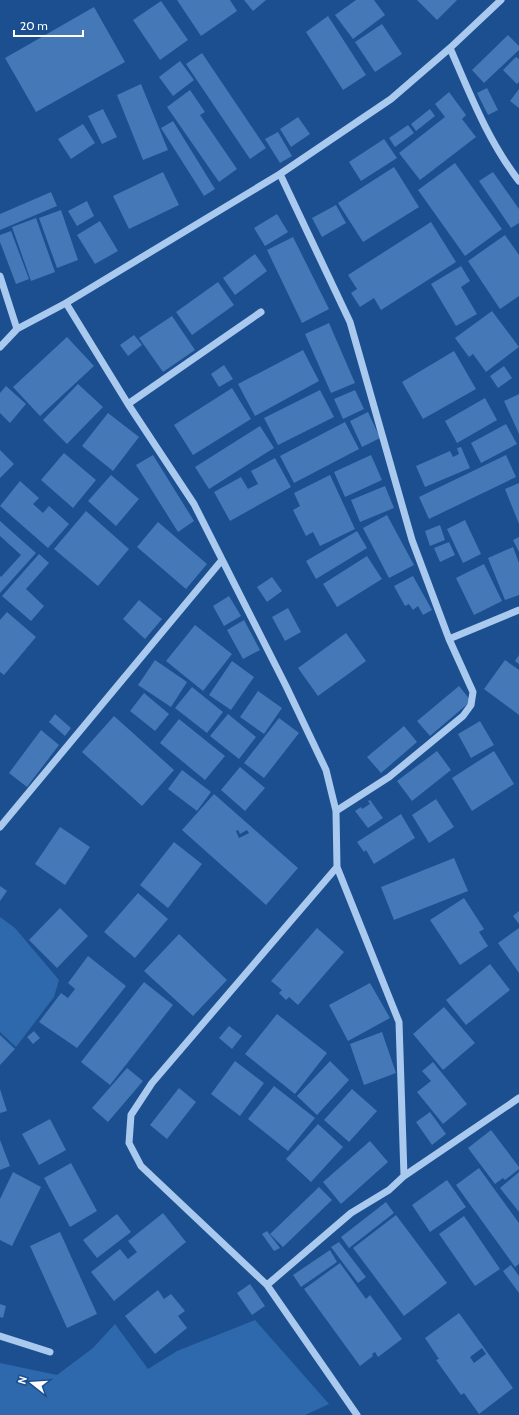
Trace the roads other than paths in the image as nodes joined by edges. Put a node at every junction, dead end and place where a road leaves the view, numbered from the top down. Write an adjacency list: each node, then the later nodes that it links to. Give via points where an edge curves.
1 (501, 0): 2 (street)
2 (450, 48): 3 (street, via 391,99); 4 (street, via 482,120)
3 (280, 174): 6 (street); 13 (street, via 350,322 412,540)
4 (519, 181)
5 (0, 276): 8 (street)
6 (66, 303): 8 (street); 10 (street)
7 (261, 312): 10 (street)
8 (17, 329): 9 (street)
9 (0, 347)
10 (128, 404): 11 (street, via 194,504)
11 (222, 560): 14 (street, via 326,770); 15 (street)
12 (519, 610): 13 (street)
13 (449, 639): 14 (street, via 473,692 471,705 463,716 389,777)
14 (336, 811): 16 (street)
15 (0, 827)
16 (337, 867): 18 (street, via 399,1022); 19 (street, via 152,1083 131,1115 129,1143 141,1166)
17 (519, 1098): 18 (street)
18 (404, 1176): 19 (street, via 389,1190 351,1213)
19 (267, 1285): 22 (street)
20 (0, 1336): 21 (street)
21 (50, 1352)
22 (357, 1415)

